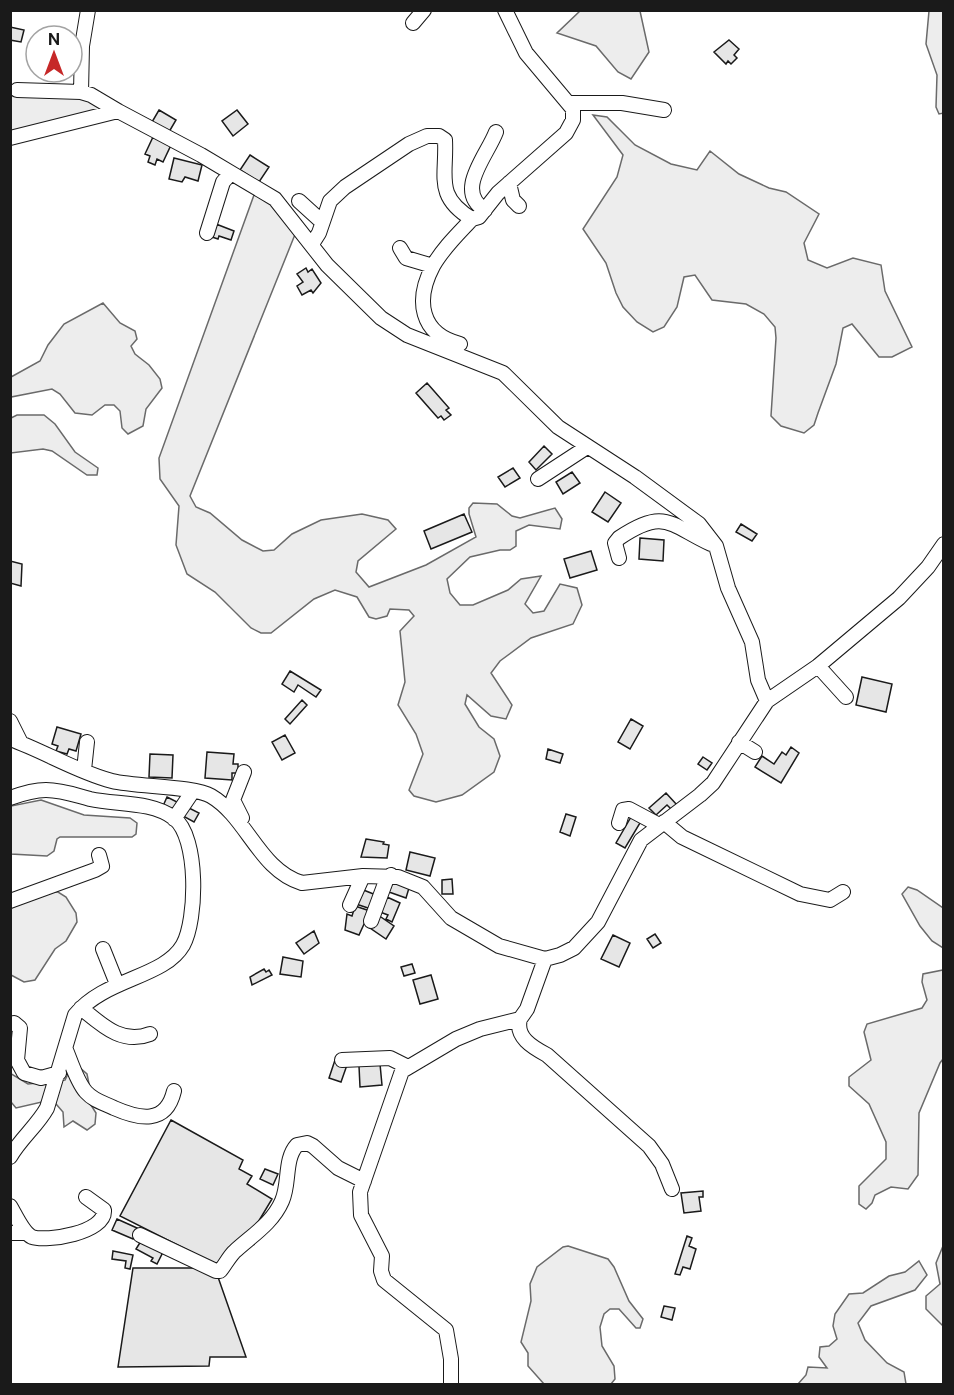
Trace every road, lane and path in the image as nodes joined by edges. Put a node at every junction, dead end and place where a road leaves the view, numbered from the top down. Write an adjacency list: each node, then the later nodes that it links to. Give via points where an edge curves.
1 (88, 10): 6 (street)
2 (424, 10): 4 (street)
3 (505, 10): 7 (street, via 526,53)
4 (414, 23)
5 (17, 90): 6 (street)
6 (81, 92): 9 (street)
7 (570, 103): 8 (street, via 622,103); 13 (street, via 573,120 566,133)
8 (664, 110)
9 (118, 111): 11 (street); 12 (street)
10 (496, 132): 16 (street, via 472,184 471,196)
11 (10, 138)
12 (231, 173): 19 (street, via 220,189); 20 (street, via 275,199)
13 (510, 183): 15 (street, via 513,200); 16 (street)
14 (299, 201): 18 (street)
15 (519, 206)
16 (485, 210): 17 (street)
17 (472, 219): 18 (street, via 446,193 442,180 445,140 427,136 345,187 330,201); 22 (street)
18 (321, 221): 20 (street)
19 (207, 233)
20 (312, 244): 24 (street, via 351,291 381,318 407,335 503,373 558,427)
21 (400, 248): 22 (street, via 406,258)
22 (433, 266): 23 (street, via 424,304 427,321 444,340)
23 (460, 344)
24 (587, 447): 25 (street); 27 (street, via 690,517)
25 (538, 479)
26 (944, 544): 29 (street, via 909,589)
27 (716, 546): 28 (street, via 678,524 658,521 619,538 615,543); 31 (street, via 728,588 752,642 758,680)
28 (619, 558)
29 (818, 666): 30 (street); 31 (street)
30 (846, 698)
31 (767, 701): 35 (street)
32 (10, 721): 33 (street)
33 (16, 741): 37 (street)
34 (87, 742): 37 (street)
35 (739, 742): 36 (street); 43 (street, via 713,783)
36 (755, 752)
37 (84, 771): 39 (street, via 134,786)
38 (244, 772): 44 (street, via 236,790 235,807)
39 (193, 791): 41 (street); 44 (street, via 208,794 222,804)
40 (12, 797): 41 (street, via 45,790 68,792 92,800 133,804)
41 (174, 819): 54 (street, via 194,867 190,925 184,943 175,957)
42 (619, 823): 43 (street, via 623,810 629,809)
43 (662, 824): 48 (street, via 800,894 830,900); 53 (street, via 634,850 598,922 574,948)
44 (261, 851): 47 (street, via 285,876 302,883)
45 (99, 855): 49 (street, via 102,866 95,870)
46 (391, 875): 47 (street); 51 (street); 53 (street, via 423,887 461,926 499,946)
47 (363, 876): 50 (street)
48 (843, 892)
49 (10, 901)
50 (351, 904)
51 (371, 921)
52 (103, 949): 54 (street)
53 (545, 960): 56 (street)
54 (117, 984): 55 (street)
55 (81, 1008): 58 (street, via 117,1035 140,1038); 59 (street, via 75,1015)
56 (520, 1019): 61 (street, via 456,1039); 66 (street, via 521,1034 530,1046 547,1055 649,1146)
57 (10, 1024): 62 (street, via 20,1028 17,1060 24,1073 41,1078)
58 (150, 1034)
59 (66, 1050): 62 (street); 63 (street, via 84,1090 94,1100 127,1114 141,1118 166,1109)
60 (342, 1060): 61 (street, via 390,1058)
61 (408, 1067): 65 (street, via 398,1077)
62 (59, 1073): 64 (street, via 44,1114)
63 (174, 1090)
64 (10, 1157)
65 (364, 1181): 71 (street, via 338,1168 313,1146 297,1145 289,1156 288,1184 281,1202 264,1227 232,1254 220,1271); 72 (street, via 360,1192 361,1215 382,1256 384,1280 446,1330)
66 (672, 1189)
67 (86, 1197): 70 (street, via 104,1210 100,1224 92,1230 46,1237)
68 (10, 1206): 70 (street)
69 (10, 1233): 70 (street)
70 (26, 1233)
71 (140, 1235)
72 (451, 1384)

